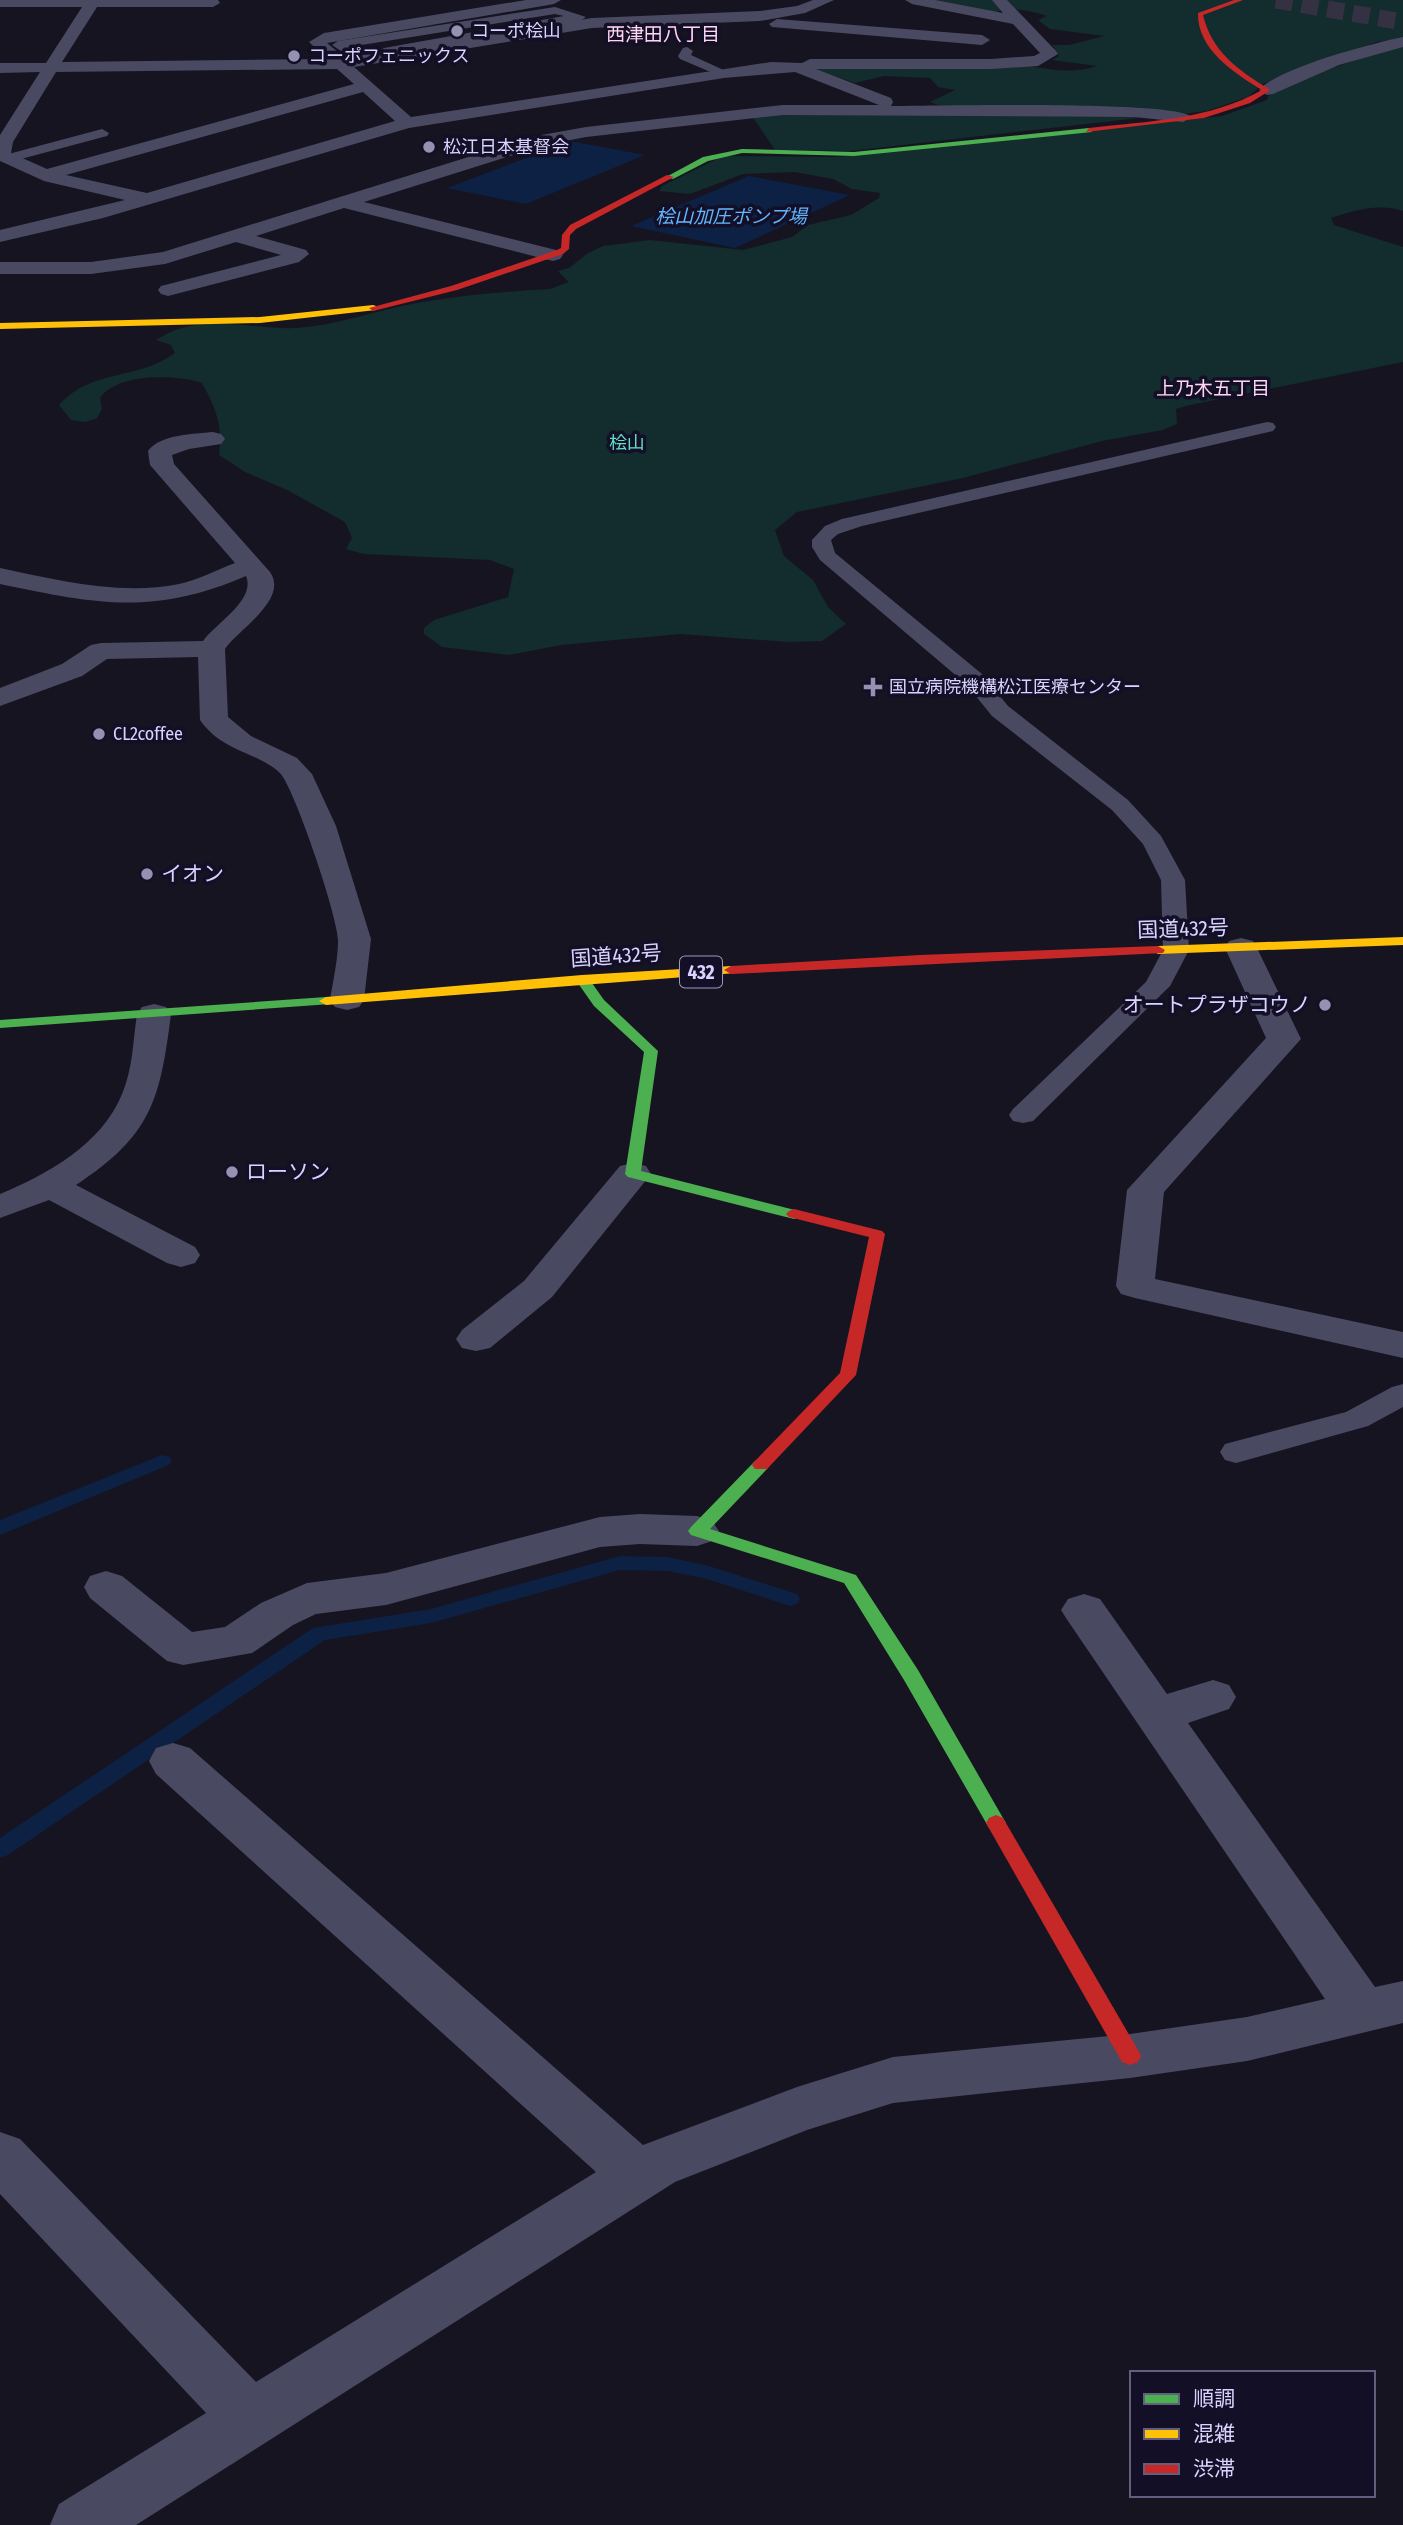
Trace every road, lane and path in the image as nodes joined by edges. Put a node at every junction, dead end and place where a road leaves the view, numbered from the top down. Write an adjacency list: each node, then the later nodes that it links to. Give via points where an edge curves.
1 (554, 0): 18 (street, via 317,41)
2 (827, 0): 9 (street)
3 (912, 0): 11 (street)
4 (999, 0): 11 (street)
5 (1240, 0): 24 (main road, via 1199,14 1205,40)
6 (92, 2): 7 (street); 8 (street); 21 (street)
7 (213, 2)
8 (0, 3)
9 (760, 16): 10 (street); 14 (street, via 789,27)
10 (604, 22): 12 (lane); 16 (street)
11 (1020, 22): 14 (street)
12 (644, 39)
13 (1403, 42): 24 (street, via 1300,73)
14 (1043, 44): 19 (street, via 1050,54 1038,61)
15 (687, 51): 22 (lane, via 684,56)
16 (393, 56): 17 (street); 17 (lane, via 384,52 580,17 555,10 338,45)
17 (362, 61): 18 (street)
18 (340, 64): 21 (street); 23 (street)
19 (783, 66): 22 (street); 25 (street, via 802,69)
20 (0, 68): 21 (street)
21 (52, 68): 29 (street)
22 (724, 73): 27 (street)
23 (366, 86): 27 (street); 30 (street)
24 (1267, 90): 26 (main road, via 1234,108)
25 (904, 109): 26 (street, via 1134,112); 32 (street, via 783,110 586,132 542,140)
26 (1183, 117): 35 (main road, via 907,150 722,154 573,227 566,235 565,248)
27 (407, 123): 31 (street)
28 (102, 133): 29 (lane)
29 (3, 151): 30 (street)
30 (49, 175): 31 (street)
31 (146, 199): 33 (street)
32 (342, 202): 34 (street); 35 (street)
33 (0, 236)
34 (237, 236): 36 (street, via 165,258 118,266); 37 (street, via 299,254)
35 (553, 255): 38 (main road, via 348,313)
36 (0, 268)
37 (168, 290)
38 (0, 326)
39 (1267, 427): 47 (lane, via 866,519 835,528 820,540 827,556 974,679 1000,711 1120,805 1153,841 1173,880)
40 (213, 439): 41 (street, via 169,446 160,451 162,465)
41 (249, 566): 42 (street, via 200,586 155,595 116,595); 43 (street, via 261,577 258,603)
42 (0, 576)
43 (211, 649): 44 (street, via 101,651 72,670); 49 (street, via 214,720 242,742 287,764 297,774 321,826 355,939)
44 (0, 698)
45 (1403, 942): 46 (main road, 国道432号 / 432)
46 (1241, 948): 47 (main road, 国道432号 / 432); 58 (street, via 1284,1039 1146,1190 1135,1286)
47 (1176, 950): 48 (main road, 国道432号 / 432); 52 (lane, via 1157,986)
48 (582, 979): 49 (main road, 国道432号 / 432); 53 (main road, via 599,1003 650,1051)
49 (347, 1000): 50 (main road, 国道432号 / 432)
50 (155, 1014): 51 (main road, 国道432号 / 432); 54 (street, via 144,1081 125,1124)
51 (0, 1024)
52 (1023, 1115)
53 (633, 1174): 57 (street, via 538,1289); 61 (main road, via 877,1234 848,1374)
54 (51, 1185): 55 (street); 56 (street)
55 (0, 1207)
56 (181, 1255)
57 (476, 1339)
58 (1403, 1345)
59 (1403, 1394): 60 (lane, via 1357,1419)
60 (1236, 1452)
61 (697, 1531): 62 (street, via 600,1532 386,1589 307,1599 236,1642 183,1649); 68 (main road, via 850,1578 911,1675)
62 (106, 1587)
63 (1084, 1610): 65 (street)
64 (1213, 1698): 65 (street)
65 (1157, 1715): 67 (street)
66 (173, 1761): 70 (street)
67 (1383, 2007): 68 (street, via 1247,2039)
68 (1130, 2056): 70 (street, via 893,2080 797,2110 655,2165)
69 (0, 2156): 71 (street)
70 (639, 2176): 71 (street)
71 (250, 2418): 72 (street)
72 (81, 2525)

